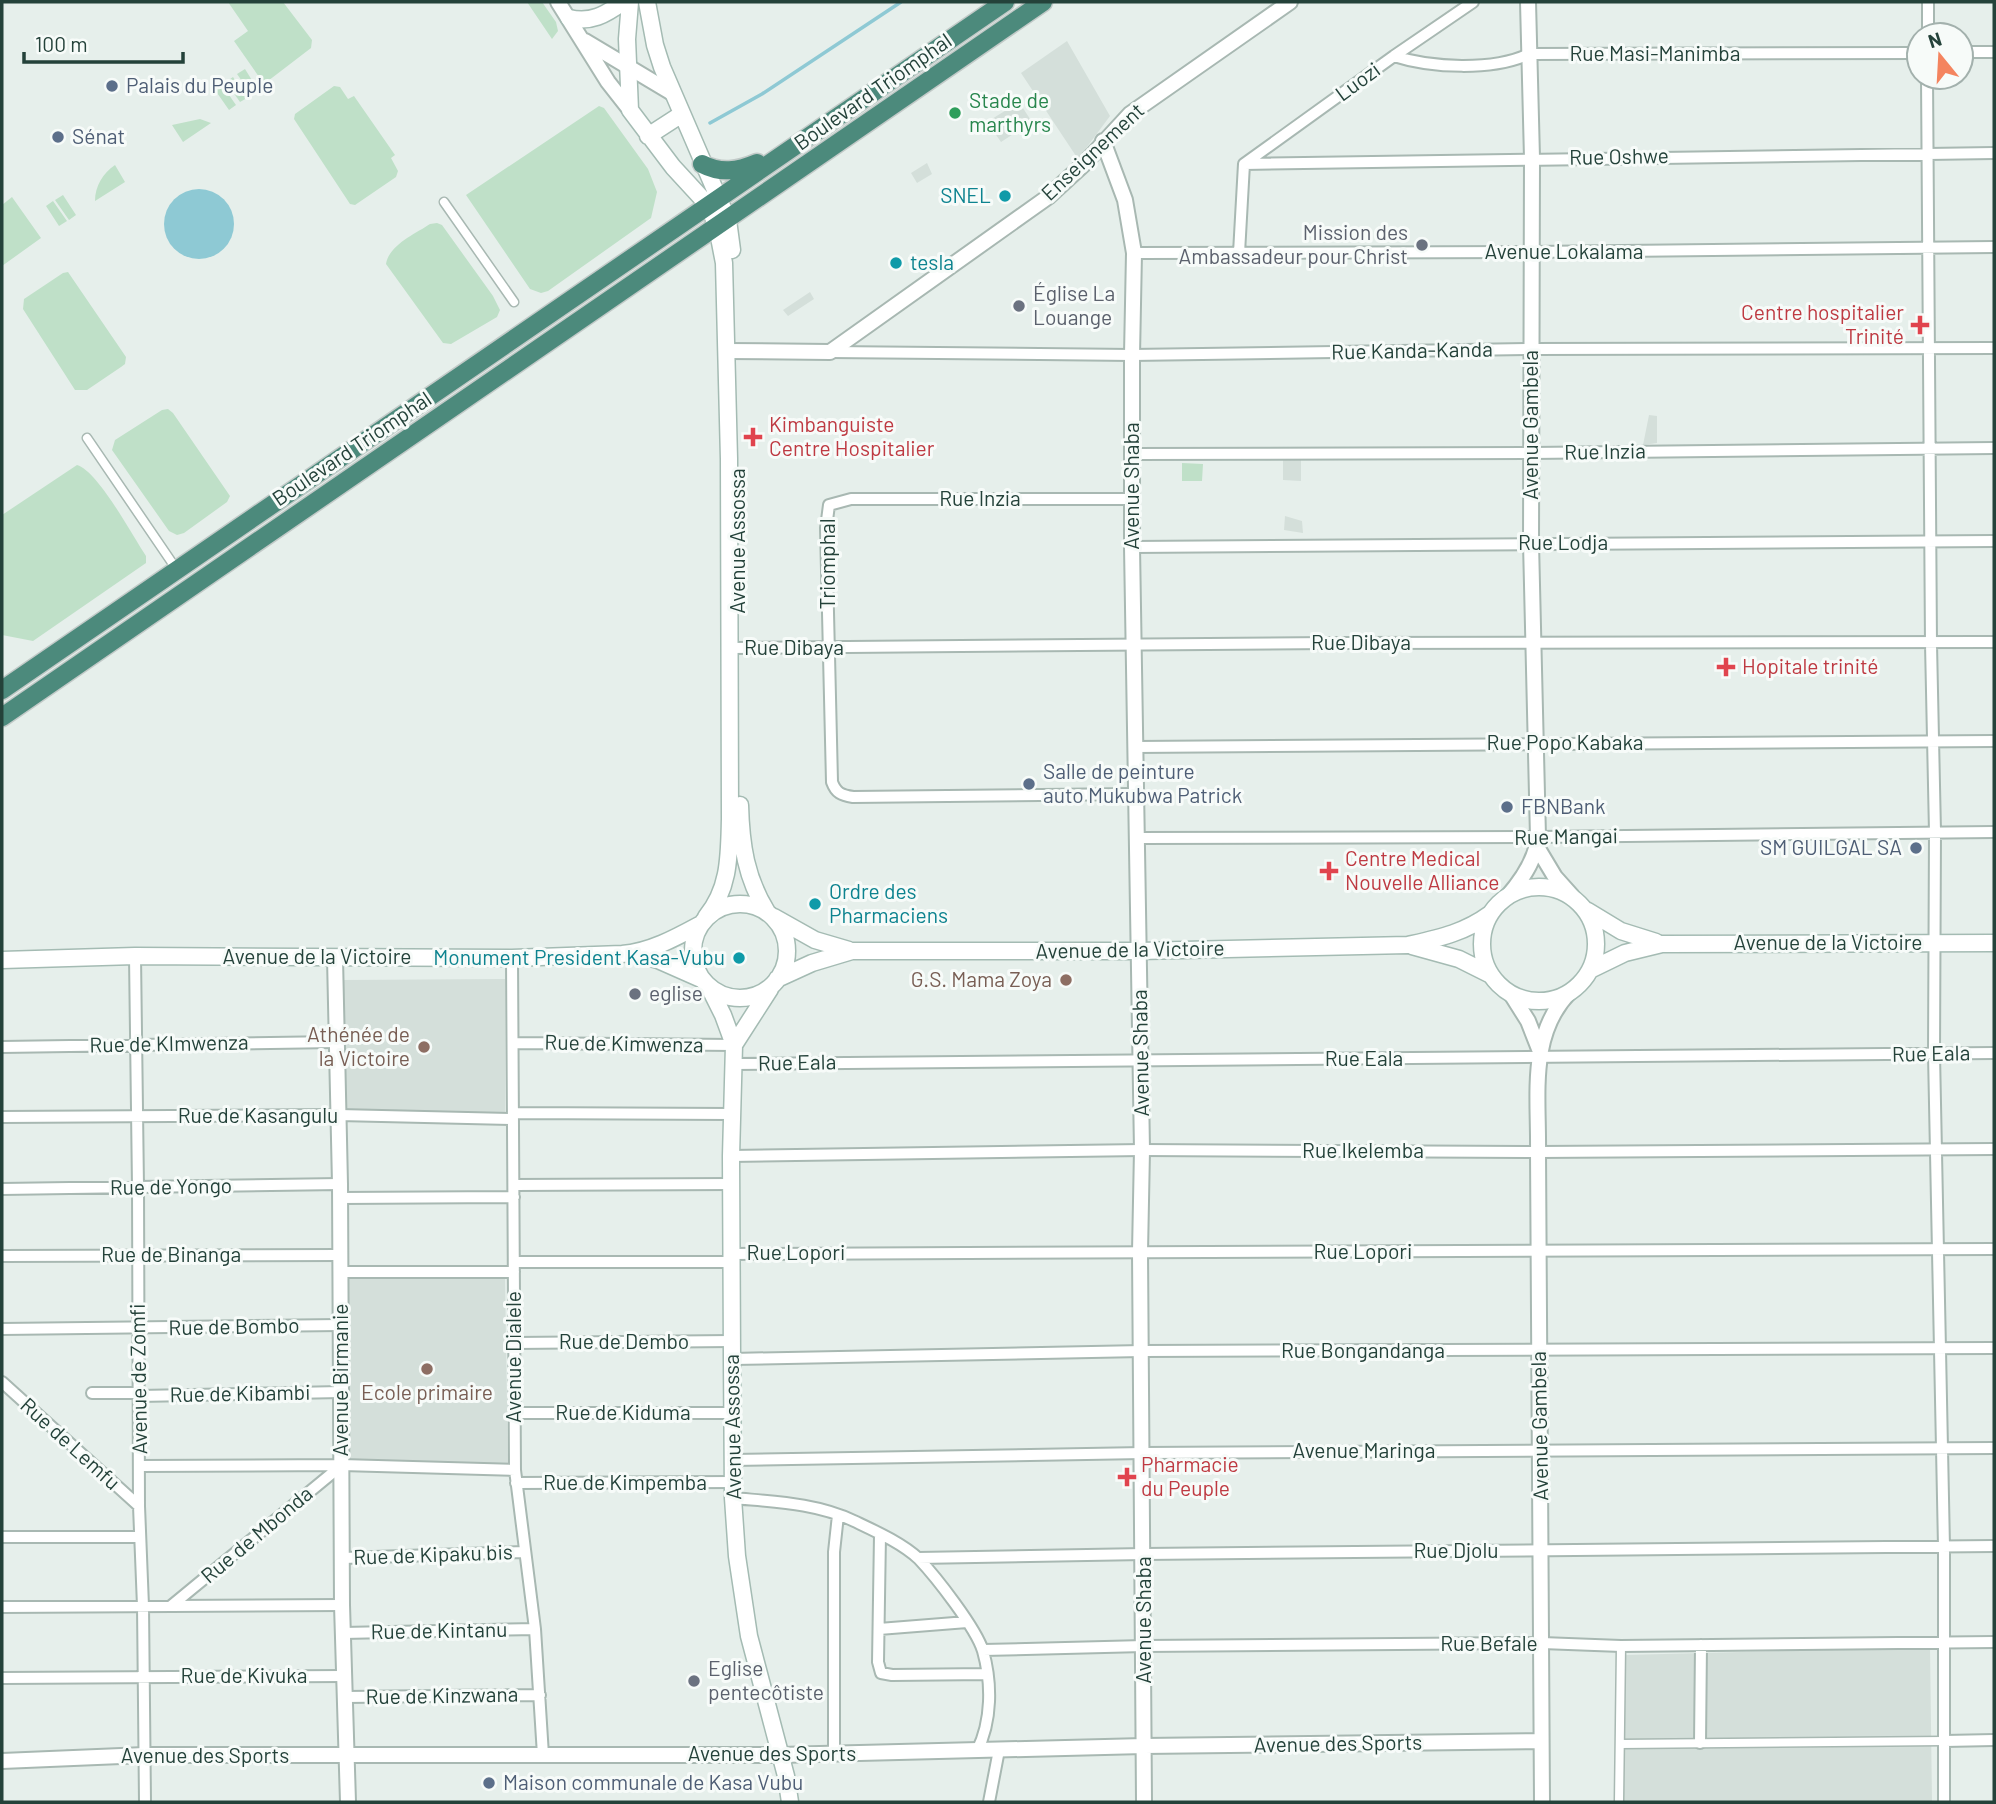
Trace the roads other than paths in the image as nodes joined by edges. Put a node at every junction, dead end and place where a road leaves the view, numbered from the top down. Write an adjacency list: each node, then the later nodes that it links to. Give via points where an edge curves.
1 (558, 2): 11 (street)
2 (623, 2): 11 (main road, via 597,18)
3 (630, 2): 19 (main road)
4 (647, 2): 21 (main road, Avenue Assossa, via 655,45)
5 (1005, 2): 26 (highway, Boulevard Triomphal)
6 (1043, 2): 34 (highway, Boulevard Triomphal)
7 (1290, 2): 25 (street, Enseignement, via 1130,114)
8 (1473, 2): 18 (street, Luozi)
9 (1528, 2): 17 (street, Avenue Gambela)
10 (1928, 2): 12 (street)
11 (569, 18): 13 (street)
12 (1928, 21)
13 (584, 40): 19 (street); 22 (street)
14 (1975, 52): 15 (street)
15 (1994, 52)
16 (1905, 53): 17 (street, Rue Masi-Manimba)
17 (1529, 54): 18 (street, Rue Masi-Manimba, via 1506,62 1467,65 1412,62); 29 (street, Avenue Gambela)
18 (1394, 56): 31 (street, Luozi)
19 (628, 68): 21 (street); 22 (main road)
20 (1927, 91): 28 (street)
21 (673, 93): 23 (main road, Avenue Assossa)
22 (630, 110): 24 (main road)
23 (682, 114): 24 (main road); 30 (main road, Avenue Assossa)
24 (648, 136): 33 (main road)
25 (1103, 141): 38 (street, Avenue Shaba, via 1125,200); 45 (street, Enseignement, via 1048,197)
26 (783, 153): 30 (highway, via 732,171); 33 (highway, Boulevard Triomphal)
27 (1994, 153): 28 (street, Rue Oshwe)
28 (1928, 154): 29 (street, Rue Oshwe); 36 (street)
29 (1532, 158): 31 (street, Rue Oshwe); 37 (street, Avenue Gambela)
30 (702, 164): 33 (main road, Avenue Assossa)
31 (1244, 164): 39 (street)
32 (444, 202): 40 (street)
33 (713, 202): 34 (main road, Avenue Assossa); 58 (highway, Boulevard Triomphal)
34 (722, 224): 44 (main road, Avenue Assossa); 66 (highway, Boulevard Triomphal)
35 (1994, 247): 36 (street, Avenue Lokalama)
36 (1930, 248): 37 (street, Avenue Lokalama); 41 (street)
37 (1531, 252): 39 (street, Avenue Lokalama); 43 (street, Avenue Gambela)
38 (1134, 253): 39 (street, Avenue Lokalama); 46 (street, Avenue Shaba)
39 (1239, 253)
40 (514, 302)
41 (1928, 348): 42 (street, Rue Kanda-Kanda); 43 (street, Rue Kanda-Kanda); 48 (street)
42 (1994, 348)
43 (1530, 349): 46 (street, Rue Kanda-Kanda); 50 (street, Avenue Gambela)
44 (732, 352): 45 (street); 63 (main road, Avenue Assossa)
45 (830, 352): 46 (street, Rue Kanda-Kanda)
46 (1132, 355): 51 (street, Avenue Shaba)
47 (87, 438): 58 (street)
48 (1930, 448): 49 (street, Rue Inzia); 50 (street, Rue Inzia); 54 (street)
49 (1994, 448)
50 (1532, 453): 51 (street, Rue Inzia); 56 (street, Avenue Gambela)
51 (1132, 454): 52 (street, Avenue Shaba)
52 (1132, 499): 53 (street, Rue Inzia, via 851,499); 57 (street, Avenue Shaba)
53 (829, 505): 64 (street, Triomphal)
54 (1930, 541): 55 (street, Rue Lodja); 56 (street, Rue Lodja); 61 (street)
55 (1994, 541)
56 (1531, 543): 57 (street, Rue Lodja); 60 (street, Avenue Gambela)
57 (1132, 547): 62 (street, Avenue Shaba)
58 (177, 570): 65 (highway, Boulevard Triomphal)
59 (1994, 642): 61 (street, Rue Dibaya)
60 (1535, 643): 61 (street, Rue Dibaya); 62 (street, Rue Dibaya); 69 (street, Avenue Gambela)
61 (1931, 644): 68 (street)
62 (1133, 645): 64 (street, Rue Dibaya); 70 (street, Avenue Shaba)
63 (733, 648): 64 (street, Rue Dibaya); 72 (main road, Avenue Assossa)
64 (829, 648): 71 (street, Triomphal, via 832,782 842,796)
65 (2, 689): 66 (street)
66 (9, 712)
67 (1994, 741): 68 (street, Rue Popo Kabaka)
68 (1934, 742): 69 (street, Rue Popo Kabaka); 73 (street)
69 (1537, 743): 70 (street, Rue Popo Kabaka); 76 (street, Avenue Gambela)
70 (1135, 747): 71 (street, Avenue Shaba)
71 (1136, 794): 75 (street, Avenue Shaba)
72 (735, 819): 80 (main road, via 751,881); 82 (main road, via 727,874 719,899)
73 (1935, 832): 74 (street, Rue Mangai); 76 (street, Rue Mangai); 83 (street)
74 (1994, 832)
75 (1137, 838): 76 (street, Rue Mangai); 88 (street, Avenue Shaba)
76 (1537, 842): 77 (street, via 1555,877); 78 (street, via 1523,876)
77 (1572, 896): 78 (main road, via 1539,887); 79 (main road)
78 (1507, 897): 81 (main road)
79 (1586, 910): 85 (main road, via 1621,931); 94 (main road, via 1597,940)
80 (770, 914): 82 (main road, via 741,904 722,907); 87 (main road, via 815,940); 96 (main road, via 786,940 784,967)
81 (1490, 914): 86 (main road, via 1450,936); 95 (main road, via 1482,938)
82 (704, 920): 89 (main road); 97 (main road, via 695,934 693,957)
83 (1935, 943): 84 (main road, Avenue de la Victoire); 85 (main road, Avenue de la Victoire); 107 (street)
84 (1994, 943)
85 (1662, 944): 94 (main road, via 1625,953)
86 (1408, 945): 88 (main road, Avenue de la Victoire); 95 (main road, via 1459,959)
87 (852, 951): 88 (main road, Avenue de la Victoire); 96 (main road, via 812,963)
88 (1139, 951): 108 (street, Avenue Shaba)
89 (633, 953): 92 (main road, Avenue de la Victoire); 97 (main road)
90 (135, 956): 91 (main road, Avenue de la Victoire); 93 (main road, Avenue de la Victoire); 102 (street, Avenue de Zomfi)
91 (335, 958): 92 (main road, Avenue de la Victoire); 100 (street, Avenue Birmanie)
92 (512, 958): 101 (street, Avenue Dialele)
93 (2, 960)
94 (1590, 970): 98 (main road)
95 (1491, 975): 99 (main road)
96 (776, 981): 97 (main road, via 763,992 735,998); 103 (main road)
97 (705, 983): 103 (main road)
98 (1570, 992): 99 (main road, via 1531,1000); 106 (street, via 1550,1018)
99 (1511, 994): 106 (street, via 1528,1021)
100 (337, 1042): 102 (street, Rue de KImwenza); 111 (street, Avenue Birmanie)
101 (514, 1043): 103 (street, Rue de Kimwenza); 113 (street, Avenue Dialele)
102 (136, 1044): 104 (street, Rue de KImwenza); 112 (street, Avenue de Zomfi)
103 (734, 1045): 109 (main road, Avenue Assossa)
104 (2, 1046)
105 (1994, 1053): 107 (street, Rue Eala)
106 (1539, 1054): 107 (street, Rue Eala); 108 (street, Rue Eala); 118 (street, Avenue Gambela)
107 (1934, 1054): 115 (street)
108 (1141, 1059): 109 (street, Rue Eala); 117 (street, Avenue Shaba)
109 (733, 1064): 110 (main road, Avenue Assossa)
110 (732, 1114): 113 (street, Rue de Kasangulu); 119 (main road, Avenue Assossa)
111 (339, 1115): 112 (street, Rue de Kasangulu); 113 (street, Rue de Kasangulu); 123 (street, Avenue Birmanie)
112 (137, 1116): 114 (street, Rue de Kasangulu); 121 (street, Avenue de Zomfi)
113 (513, 1116): 124 (street, Avenue Dialele)
114 (2, 1117)
115 (1936, 1149): 116 (street, Rue Ikelemba); 118 (street, Rue Ikelemba); 125 (street)
116 (1994, 1149)
117 (1142, 1150): 118 (street, Rue Ikelemba); 119 (street, Rue Ikelemba); 128 (street, Avenue Shaba)
118 (1538, 1152): 127 (street, Avenue Gambela)
119 (731, 1156): 120 (main road, Avenue Assossa)
120 (732, 1184): 124 (street, Rue de Yongo); 132 (main road, Avenue Assossa)
121 (138, 1187): 122 (street, Rue de Yongo); 123 (street, Rue de Yongo); 131 (street, Avenue de Zomfi)
122 (2, 1189)
123 (340, 1191): 124 (street, Rue de Yongo); 129 (street, Avenue Birmanie)
124 (514, 1191): 133 (street, Avenue Dialele)
125 (1937, 1249): 126 (street, Rue Lopori); 127 (street, Rue Lopori); 141 (street)
126 (1994, 1249)
127 (1539, 1251): 128 (street, Rue Lopori); 142 (street, Avenue Gambela)
128 (1140, 1252): 132 (street, Rue Lopori); 143 (street, Avenue Shaba)
129 (340, 1255): 131 (street, Rue de Binanga); 134 (street, Avenue Birmanie)
130 (2, 1256): 131 (street, Rue de Binanga)
131 (138, 1256): 136 (street, Avenue de Zomfi)
132 (732, 1258): 133 (street); 138 (main road, Avenue Assossa)
133 (514, 1267): 134 (street); 139 (street, Avenue Dialele)
134 (341, 1272): 135 (street, Avenue Birmanie)
135 (340, 1325): 136 (street, Rue de Bombo); 146 (street, Avenue Birmanie)
136 (138, 1328): 137 (street, Rue de Bombo); 148 (street, Avenue de Zomfi)
137 (2, 1329)
138 (732, 1341): 139 (street, Rue de Dembo); 144 (main road, Avenue Assossa)
139 (515, 1343): 149 (street, Avenue Dialele)
140 (1994, 1348): 141 (street, Rue Bongandanga)
141 (1938, 1349): 142 (street, Rue Bongandanga); 151 (street)
142 (1540, 1351): 143 (street, Rue Bongandanga); 153 (street, Avenue Gambela)
143 (1142, 1352): 144 (street, Rue Bongandanga); 154 (street, Avenue Shaba)
144 (732, 1359): 150 (main road, Avenue Assossa)
145 (2, 1382): 161 (street, Rue de Lemfu)
146 (341, 1392): 148 (street, Rue de Kibambi); 156 (street, Avenue Birmanie)
147 (92, 1393): 148 (street, Rue de Kibambi)
148 (139, 1394): 157 (street, Avenue de Zomfi)
149 (514, 1413): 150 (street, Rue de Kiduma); 158 (street, Avenue Dialele)
150 (733, 1413): 155 (main road, Avenue Assossa)
151 (1941, 1448): 152 (street, Avenue Maringa); 153 (street, Avenue Maringa); 167 (street)
152 (1994, 1448)
153 (1541, 1450): 154 (street, Avenue Maringa); 168 (street, Avenue Gambela)
154 (1143, 1452): 155 (street, Avenue Maringa); 170 (street, Avenue Shaba)
155 (733, 1460): 160 (main road, Avenue Assossa)
156 (342, 1465): 157 (street, Rue de Kimpemba); 158 (street, Rue de Kimpemba); 171 (street, Avenue Birmanie); 175 (street, Rue de Mbonda)
157 (140, 1466): 161 (street, Avenue de Zomfi)
158 (515, 1470): 159 (street, Avenue Dialele)
159 (516, 1483): 160 (street, Rue de Kimpemba); 169 (street, Avenue Dialele)
160 (734, 1490): 162 (street, Rue de Kimpemba); 206 (main road, Avenue Assossa, via 737,1556 749,1636)
161 (139, 1506): 165 (street, Avenue de Zomfi)
162 (838, 1515): 163 (street, Rue de Kimpemba); 202 (street)
163 (880, 1535): 172 (street, Rue de Kimpemba); 179 (street)
164 (2, 1537): 165 (street)
165 (139, 1537): 174 (street, Avenue de Zomfi)
166 (1994, 1546): 167 (street, Rue Djolu)
167 (1944, 1547): 168 (street, Rue Djolu); 181 (street)
168 (1542, 1550): 170 (street, Rue Djolu); 183 (street, Avenue Gambela)
169 (524, 1552): 171 (street, Rue de Kipaku bis); 178 (street, Avenue Dialele)
170 (1144, 1554): 172 (street, Rue Djolu); 185 (street, Avenue Shaba)
171 (343, 1558): 173 (street, Avenue Birmanie)
172 (918, 1558): 177 (street)
173 (342, 1605): 175 (street); 180 (street, Avenue Birmanie)
174 (143, 1606): 175 (street); 176 (street); 190 (street, Avenue de Zomfi)
175 (171, 1606)
176 (2, 1607)
177 (967, 1622): 179 (street); 187 (street)
178 (535, 1629): 180 (street, Rue de Kintanu); 192 (street, Avenue Dialele)
179 (879, 1629): 188 (street, via 881,1673)
180 (343, 1633): 189 (street, Avenue Birmanie)
181 (1944, 1642): 182 (street, Rue Befale); 184 (street, Rue Befale); 196 (street)
182 (1994, 1642)
183 (1542, 1643): 185 (street, Rue Befale); 186 (street, Rue Befale); 195 (street, Avenue Gambela)
184 (1701, 1645): 186 (street, Rue Befale); 197 (street)
185 (1144, 1646): 187 (street, Rue Befale); 199 (street, Avenue Shaba)
186 (1621, 1646): 198 (street)
187 (983, 1650): 188 (street)
188 (987, 1674): 201 (street, via 988,1721)
189 (344, 1675): 190 (street, Rue de Kivuka); 193 (street, Avenue Birmanie)
190 (144, 1676): 191 (street, Rue de Kivuka); 203 (street, Avenue de Zomfi)
191 (2, 1678)
192 (540, 1695): 193 (street, Rue de Kinzwana); 205 (street, Avenue Dialele)
193 (345, 1697): 204 (street, Avenue Birmanie)
194 (1994, 1740): 196 (street)
195 (1541, 1741): 199 (street, Avenue des Sports); 213 (street, Avenue Gambela)
196 (1945, 1741): 197 (street); 215 (street)
197 (1700, 1743): 198 (street)
198 (1620, 1744): 214 (street)
199 (1144, 1746): 200 (street, Avenue des Sports); 212 (street, Avenue Shaba)
200 (999, 1750): 201 (street, Avenue des Sports); 211 (street)
201 (977, 1751): 202 (street, Avenue des Sports)
202 (834, 1754): 206 (street, Avenue des Sports)
203 (145, 1755): 204 (street, Avenue des Sports); 207 (street, Avenue des Sports); 208 (street, Avenue de Zomfi)
204 (347, 1755): 205 (street, Avenue des Sports); 209 (street, Avenue Birmanie)
205 (543, 1755): 206 (street, Avenue des Sports)
206 (780, 1755): 210 (main road, Avenue Assossa)
207 (2, 1761)
208 (145, 1802)
209 (348, 1802)
210 (790, 1802)
211 (989, 1802)
212 (1144, 1802)
213 (1542, 1802)
214 (1619, 1802)
215 (1944, 1802)

